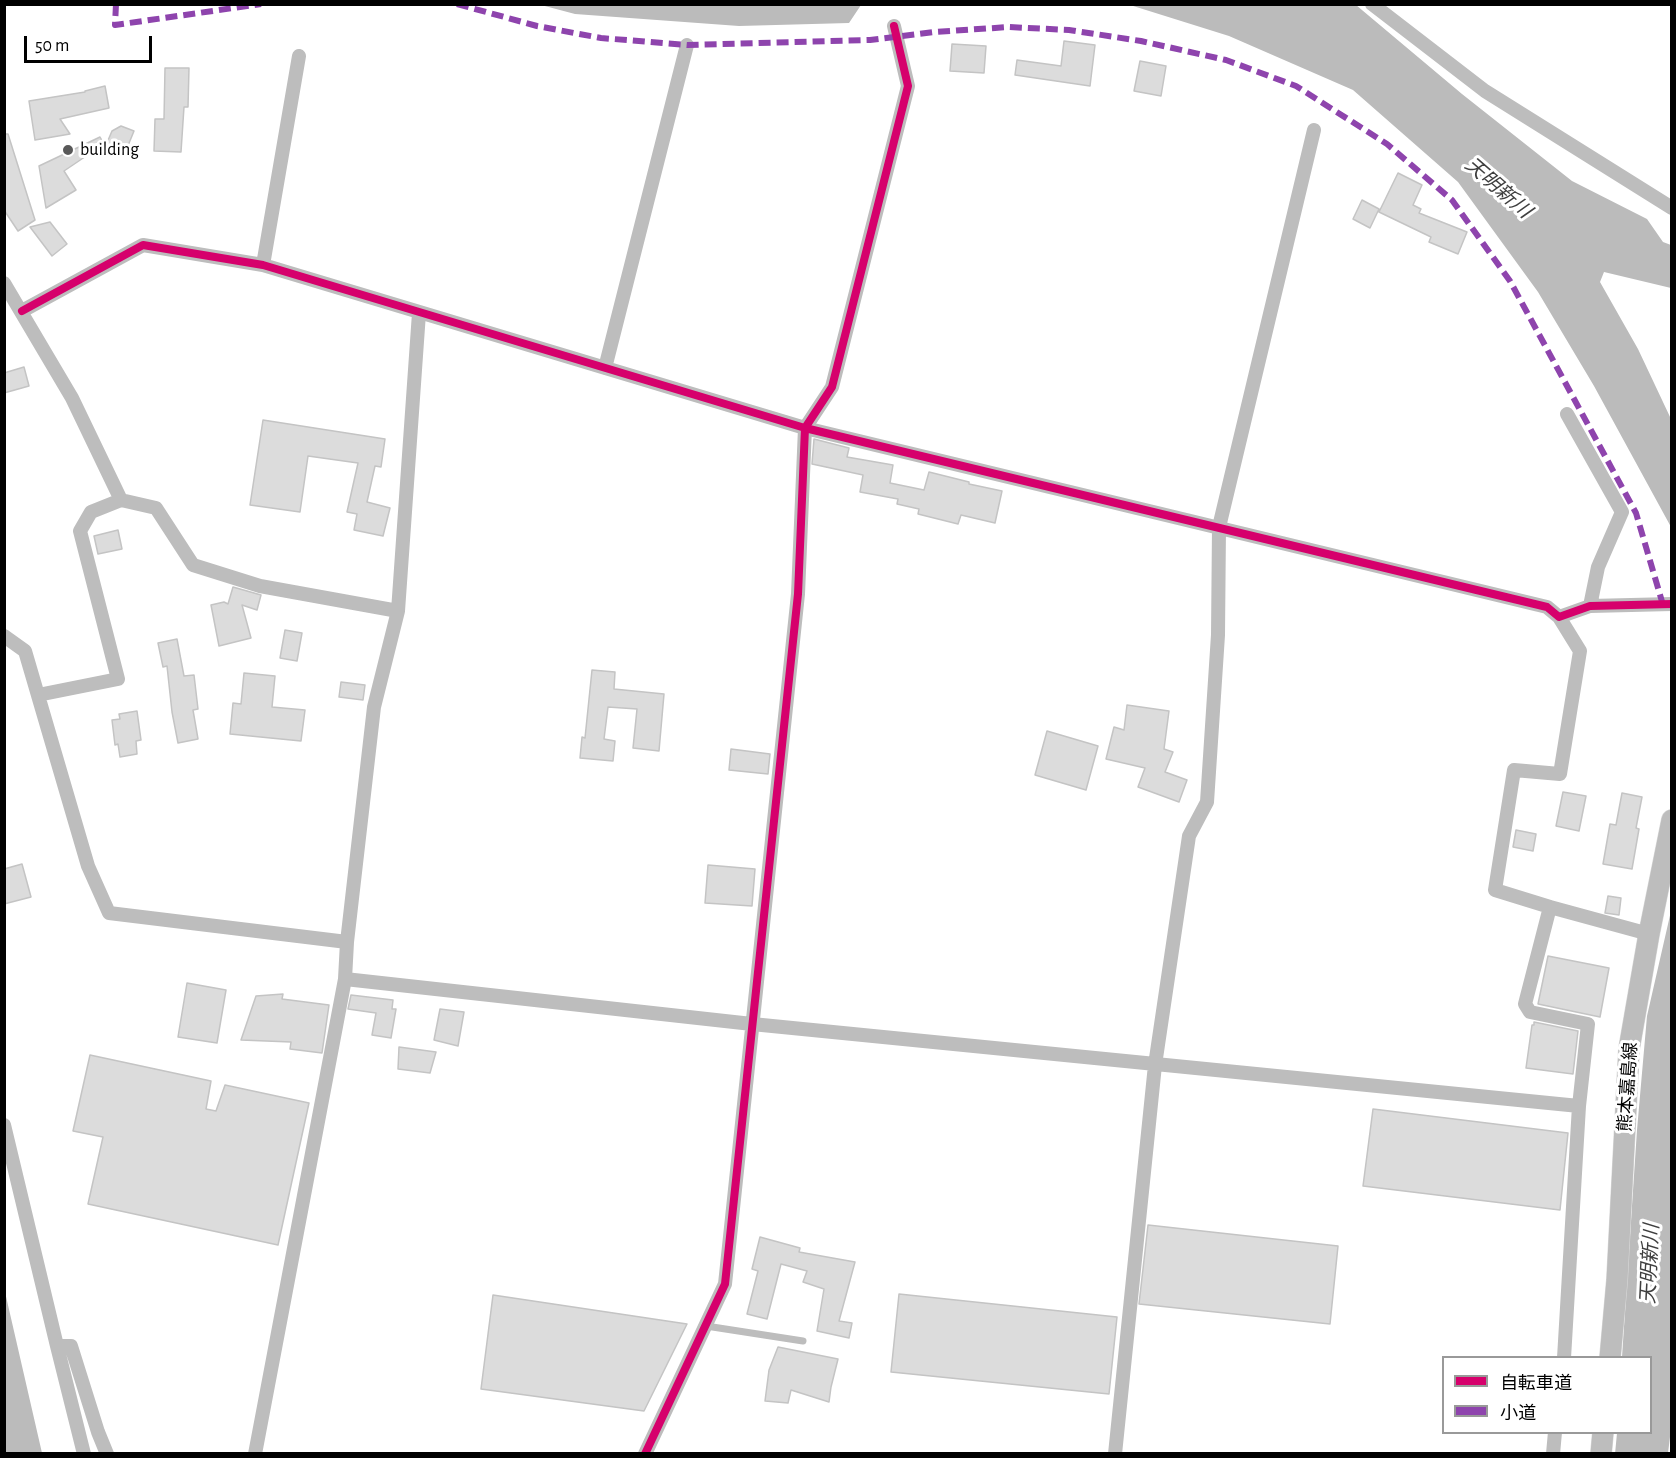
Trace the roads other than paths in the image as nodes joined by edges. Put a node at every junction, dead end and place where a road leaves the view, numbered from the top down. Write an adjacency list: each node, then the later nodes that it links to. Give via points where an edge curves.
1 (1372, 4): 6 (street, via 1485,91)
2 (894, 26): 13 (street, via 908,86 832,387)
3 (687, 45): 11 (street)
4 (299, 56): 7 (street)
5 (1314, 130): 15 (street)
6 (1671, 208)
7 (264, 265): 9 (street, via 143,244); 10 (street)
8 (4, 283): 9 (street)
9 (22, 311): 14 (street, via 72,398)
10 (419, 313): 11 (street); 18 (street)
11 (605, 369): 13 (street)
12 (1568, 414): 17 (street, via 1622,512 1598,567)
13 (805, 428): 15 (street); 27 (street, via 798,594)
14 (121, 500): 18 (street, via 156,508 193,565 260,586); 21 (street, via 91,512 80,531 118,680)
15 (1219, 528): 19 (street, via 1548,607); 28 (street, via 1218,634 1207,802 1189,836)
16 (1671, 604): 17 (street)
17 (1590, 606): 19 (street)
18 (398, 611): 25 (street, via 374,707)
19 (1559, 617): 23 (street, via 1580,651 1560,774 1514,770 1495,890)
20 (4, 636): 21 (street, via 25,651)
21 (38, 695): 25 (street, via 88,866 109,913)
22 (1671, 820): 24 (main road, 熊本嘉島線)
23 (1550, 907): 24 (street); 29 (street, via 1525,1004 1530,1012 1587,1024)
24 (1649, 933): 35 (main road, 熊本嘉島線, via 1629,1049)
25 (347, 942): 26 (street)
26 (345, 979): 27 (street); 40 (street)
27 (753, 1024): 28 (street); 31 (street, via 725,1284)
28 (1155, 1065): 29 (street); 42 (street)
29 (1580, 1106): 34 (street)
30 (4, 1125): 33 (street)
31 (706, 1326): 32 (lane); 41 (street)
32 (803, 1341)
33 (57, 1346): 38 (street); 39 (street, via 71,1346)
34 (1564, 1356)
35 (1610, 1356)
36 (1556, 1434): 43 (street)
37 (1603, 1434): 44 (main road)
38 (84, 1454)
39 (107, 1454)
40 (255, 1454)
41 (645, 1454)
42 (1115, 1454)
43 (1553, 1454)
44 (1601, 1454)

